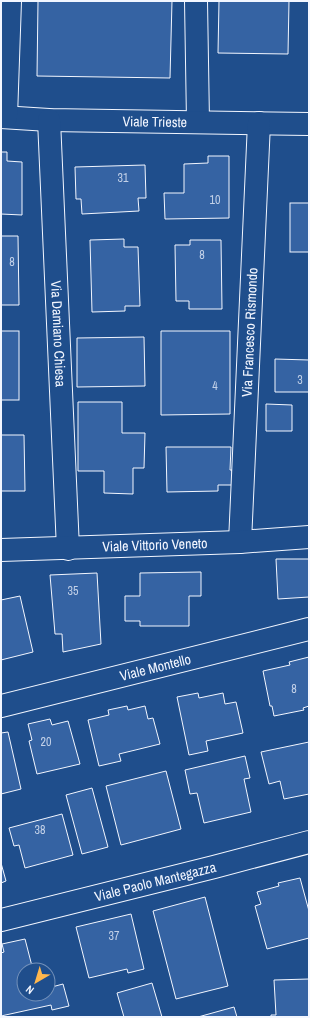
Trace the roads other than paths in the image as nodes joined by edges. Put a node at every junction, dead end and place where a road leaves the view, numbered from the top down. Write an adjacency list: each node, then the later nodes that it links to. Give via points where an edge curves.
1 (10, 1): 3 (street)
2 (196, 1): 5 (street)
3 (3, 117): 4 (street, Viale Trieste)
4 (49, 120): 5 (street, Viale Trieste); 10 (street, Via Damiano Chiesa)
5 (198, 122): 6 (street, Viale Trieste)
6 (258, 123): 7 (street, Viale Trieste); 9 (street, Via Francesco Rismondo)
7 (309, 124)
8 (309, 536): 9 (street, Viale Vittorio Veneto)
9 (240, 542): 10 (street, Viale Vittorio Veneto)
10 (68, 548): 11 (street, Viale Vittorio Veneto)
11 (1, 550)
12 (309, 629): 13 (street, Viale Montello)
13 (1, 706)
14 (309, 842): 15 (street, Viale Paolo Mantegazza)
15 (1, 920)

